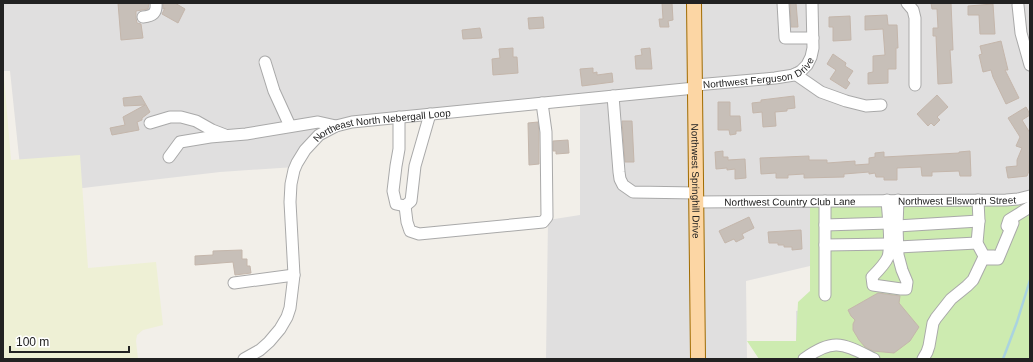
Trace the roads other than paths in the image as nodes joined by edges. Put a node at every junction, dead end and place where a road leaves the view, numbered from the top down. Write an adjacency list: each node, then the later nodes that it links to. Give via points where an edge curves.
1 (156, 3): 7 (street, via 154,13)
2 (694, 3): 13 (main road, Northwest Springhill Drive)
3 (783, 3): 8 (street, via 785,38)
4 (812, 3): 8 (street, Northwest Ferguson Drive)
5 (907, 3): 12 (street, via 916,18)
6 (1018, 5): 10 (street, via 1020,33)
7 (144, 17)
8 (813, 38): 11 (street, Northwest Ferguson Drive, via 811,57 807,65)
9 (265, 62): 20 (street, via 274,91)
10 (1030, 66)
11 (795, 74): 13 (street, Northwest Ferguson Drive); 16 (street, via 821,92 866,106)
12 (915, 85)
13 (696, 86): 14 (street, Northeast North Nebergall Loop); 25 (main road, Northwest Springhill Drive)
14 (614, 96): 15 (street, Northeast North Nebergall Loop); 25 (street, Northwest Country Club Lane, via 619,172 625,187 635,192)
15 (542, 103): 17 (street, Northeast North Nebergall Loop); 29 (street, via 547,171 547,217 543,222 419,234 410,231)
16 (881, 105)
17 (430, 114): 18 (street, Northeast North Nebergall Loop); 29 (street, via 415,166 411,201)
18 (399, 117): 21 (street, Northeast North Nebergall Loop); 29 (street, via 399,149 393,191 396,204)
19 (150, 123): 22 (street, via 170,117 181,117 196,121)
20 (290, 126): 21 (street, via 318,122); 22 (street)
21 (336, 126): 38 (street, Northeast North Nebergall Loop, via 312,142 294,170 290,202)
22 (227, 136): 23 (street, via 180,142)
23 (170, 157)
24 (1030, 196): 27 (street, Northwest Ellsworth Street, via 1006,200)
25 (697, 198): 28 (street, Northwest Country Club Lane); 42 (main road, Northwest Springhill Drive)
26 (889, 200): 27 (street, Northwest Ellsworth Street); 28 (street, Northwest Country Club Lane); 34 (street)
27 (978, 200): 31 (street)
28 (825, 201): 33 (street)
29 (405, 206)
30 (1030, 208): 35 (street, via 1009,220 995,256 984,256)
31 (979, 222): 34 (street); 35 (street)
32 (1013, 223): 45 (street, via 998,260 983,259 973,280 951,299 936,318)
33 (825, 225): 34 (street); 36 (street)
34 (893, 225): 37 (street)
35 (977, 243): 37 (street)
36 (825, 245): 37 (street); 40 (street)
37 (894, 245)
38 (294, 275): 39 (street); 41 (street, Northeast North Nebergall Loop, via 290,308 280,329 260,350)
39 (234, 283)
40 (825, 295)
41 (244, 359)
42 (698, 359)
43 (804, 359): 44 (street, via 824,347 836,344 852,348)
44 (874, 359)
45 (923, 359)

